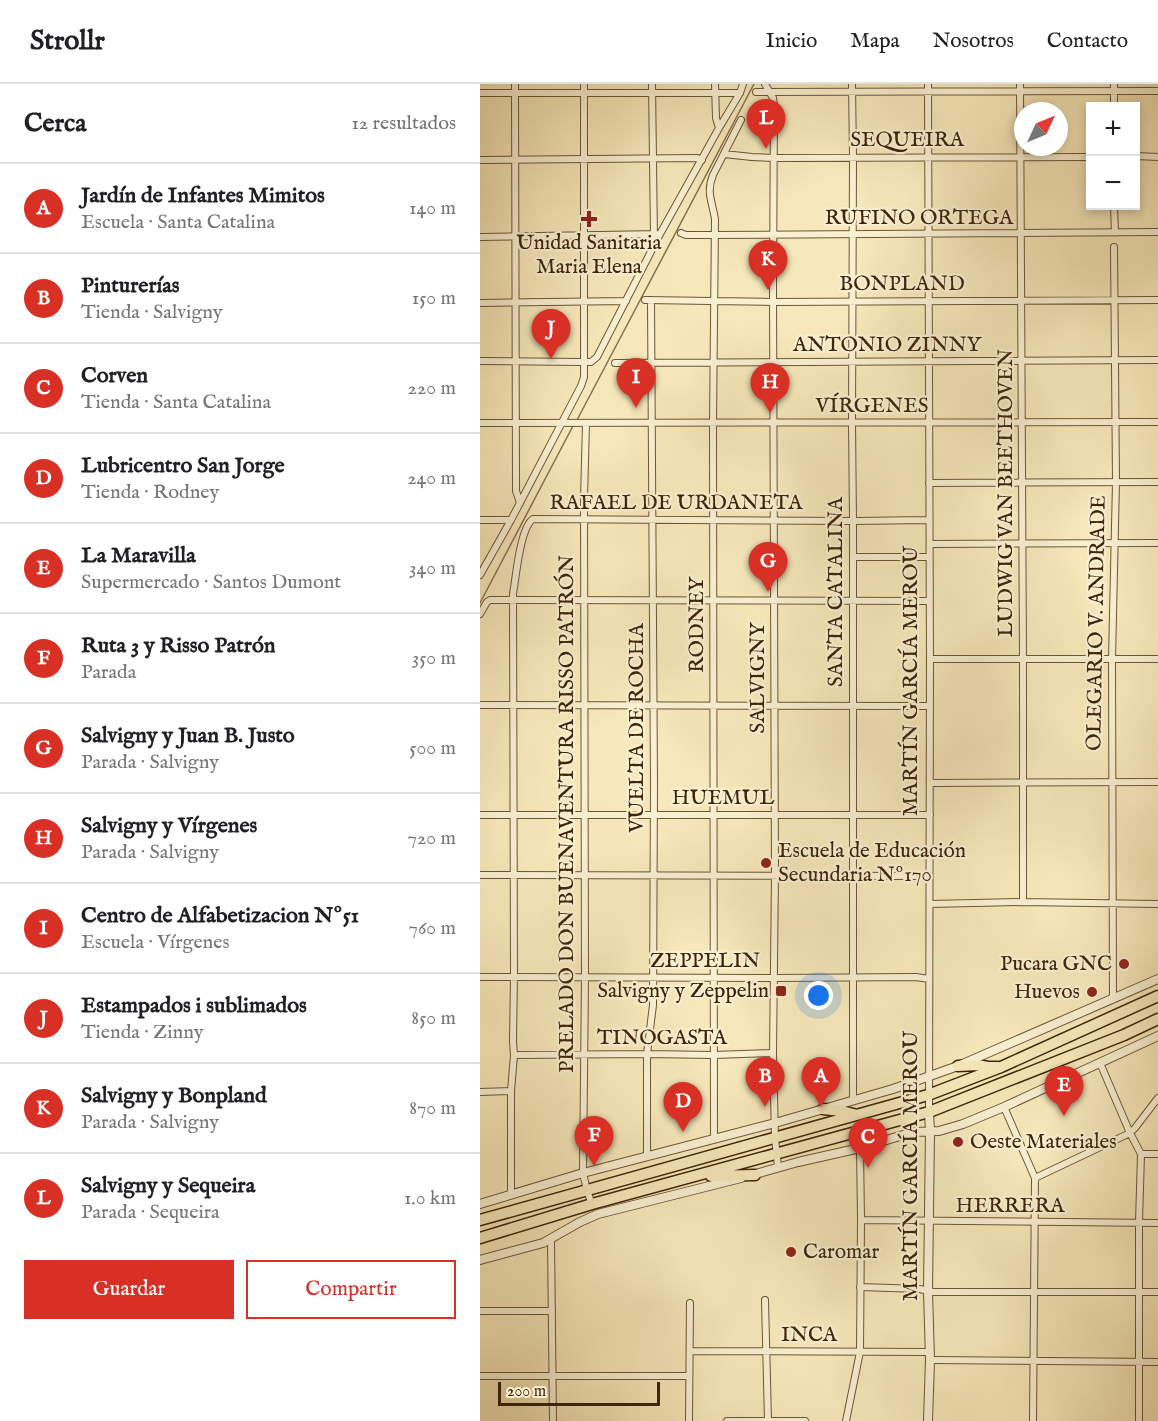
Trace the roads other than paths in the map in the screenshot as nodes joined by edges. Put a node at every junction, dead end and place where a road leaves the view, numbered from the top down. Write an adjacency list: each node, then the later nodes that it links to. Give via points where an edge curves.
1 (515, 84): 12 (street)
2 (584, 84): 16 (street)
3 (652, 84): 17 (street)
4 (715, 84): 18 (street)
5 (743, 84): 19 (street)
6 (765, 84): 20 (street, SALVIGNY)
7 (852, 84): 14 (street, SANTA CATALINA)
8 (1020, 87): 9 (street); 10 (street); 31 (street, LUDWIG VAN BEETHOVEN)
9 (928, 88): 14 (street); 24 (street, MARTÍN GARCÍA MEROU)
10 (1114, 88): 11 (street)
11 (1158, 91)
12 (515, 92): 15 (street); 16 (street); 32 (street)
13 (756, 92): 20 (street)
14 (852, 92): 20 (street); 26 (street, SANTA CATALINA)
15 (480, 93)
16 (584, 93): 17 (street); 33 (street)
17 (652, 93): 18 (street); 29 (street)
18 (715, 93): 19 (street); 22 (street)
19 (740, 93): 22 (street)
20 (770, 93): 30 (street, SALVIGNY, via 774,105)
21 (741, 120): 23 (street, RODNEY)
22 (719, 128): 35 (street)
23 (724, 154): 30 (street, SEQUEIRA); 45 (street, RODNEY, via 709,183)
24 (927, 156): 26 (street, SEQUEIRA); 31 (street, SEQUEIRA); 42 (street, MARTÍN GARCÍA MEROU)
25 (1140, 156): 28 (street)
26 (853, 157): 30 (street, SEQUEIRA); 46 (street, SANTA CATALINA)
27 (1086, 157): 31 (street, SEQUEIRA)
28 (1158, 157)
29 (652, 158): 33 (street); 35 (street); 40 (street)
30 (774, 158): 41 (street, SALVIGNY)
31 (1020, 158): 43 (street, LUDWIG VAN BEETHOVEN)
32 (515, 159): 33 (street); 34 (street); 47 (street)
33 (584, 159): 44 (street)
34 (480, 160)
35 (702, 160): 40 (street)
36 (1114, 210): 39 (street)
37 (1158, 232): 39 (street, RUFINO ORTEGA)
38 (681, 233): 45 (street, RUFINO ORTEGA)
39 (1114, 233): 43 (street, RUFINO ORTEGA)
40 (657, 234): 44 (street); 57 (street)
41 (774, 234): 45 (street, RUFINO ORTEGA); 46 (street, RUFINO ORTEGA); 58 (street, SALVIGNY)
42 (928, 234): 43 (street, RUFINO ORTEGA); 46 (street, RUFINO ORTEGA); 60 (street, MARTÍN GARCÍA MEROU)
43 (1020, 234): 54 (street, LUDWIG VAN BEETHOVEN)
44 (584, 235): 47 (street); 56 (street)
45 (714, 235): 53 (street, RODNEY)
46 (852, 235): 59 (street, SANTA CATALINA)
47 (515, 236): 48 (street); 55 (street)
48 (480, 237)
49 (1114, 247): 51 (street, OLEGARIO V. ANDRADE)
50 (648, 300): 53 (street, BONPLAND); 73 (street, VUELTA DE ROCHA)
51 (1114, 300): 52 (street, BONPLAND); 54 (street, BONPLAND); 62 (street, OLEGARIO V. ANDRADE)
52 (1158, 300)
53 (714, 301): 58 (street, BONPLAND); 68 (street, RODNEY)
54 (1022, 301): 60 (street, BONPLAND); 64 (street, LUDWIG VAN BEETHOVEN)
55 (516, 302): 56 (street); 61 (street); 66 (street)
56 (585, 302): 57 (street); 67 (street)
57 (626, 302): 67 (street, via 597,357)
58 (774, 302): 59 (street, BONPLAND); 69 (street, SALVIGNY)
59 (852, 302): 60 (street, BONPLAND); 70 (street, SANTA CATALINA)
60 (929, 302): 71 (street, MARTÍN GARCÍA MEROU)
61 (480, 303)
62 (1116, 360): 63 (street, ANTONIO ZINNY); 64 (street, ANTONIO ZINNY); 76 (street, OLEGARIO V. ANDRADE)
63 (1158, 360)
64 (1022, 361): 71 (street, ANTONIO ZINNY); 75 (street, LUDWIG VAN BEETHOVEN)
65 (480, 362): 66 (street)
66 (515, 362): 67 (street); 79 (street)
67 (584, 362): 74 (street, via 581,386)
68 (714, 362): 69 (street, ANTONIO ZINNY); 73 (street, ANTONIO ZINNY); 85 (street, RODNEY)
69 (774, 362): 70 (street, ANTONIO ZINNY); 82 (street, SALVIGNY)
70 (852, 362): 71 (street, ANTONIO ZINNY); 83 (street, SANTA CATALINA)
71 (929, 362): 84 (street, MARTÍN GARCÍA MEROU)
72 (615, 363): 73 (street, ANTONIO ZINNY)
73 (652, 363): 81 (street, VUELTA DE ROCHA)
74 (562, 422): 79 (street); 80 (street, VÍRGENES); 90 (street)
75 (1022, 422): 76 (street, VÍRGENES); 84 (street, VÍRGENES); 89 (street, LUDWIG VAN BEETHOVEN)
76 (1116, 422): 77 (street, VÍRGENES); 86 (street, OLEGARIO V. ANDRADE)
77 (1158, 422)
78 (480, 423): 79 (street)
79 (515, 423): 90 (street)
80 (586, 423): 81 (street, VÍRGENES); 93 (street, PRELADO DON BUENAVENTURA RISSO PATRÓN)
81 (652, 423): 85 (street, VÍRGENES); 94 (street, VUELTA DE ROCHA)
82 (774, 423): 83 (street, VÍRGENES); 85 (street, VÍRGENES); 96 (street, SALVIGNY)
83 (852, 423): 84 (street, VÍRGENES); 98 (street, SANTA CATALINA)
84 (929, 423): 88 (street, MARTÍN GARCÍA MEROU)
85 (714, 424): 95 (street, RODNEY)
86 (1116, 482): 87 (street); 89 (street); 99 (street, OLEGARIO V. ANDRADE)
87 (1158, 482)
88 (929, 483): 89 (street); 97 (street, MARTÍN GARCÍA MEROU)
89 (1022, 483): 102 (street, LUDWIG VAN BEETHOVEN)
90 (519, 502): 92 (street)
91 (480, 520): 92 (street)
92 (511, 520): 105 (street)
93 (584, 520): 94 (street, RAFAEL DE URDANETA); 107 (street, RAFAEL DE URDANETA, via 530,520 523,536); 108 (street, PRELADO DON BUENAVENTURA RISSO PATRÓN)
94 (653, 520): 95 (street, RAFAEL DE URDANETA); 106 (street, VUELTA DE ROCHA)
95 (714, 520): 96 (street, RAFAEL DE URDANETA); 109 (street, RODNEY)
96 (775, 520): 98 (street, RAFAEL DE URDANETA); 110 (street, SALVIGNY)
97 (929, 520): 98 (street, RAFAEL DE URDANETA); 101 (street, MARTÍN GARCÍA MEROU)
98 (853, 521): 103 (street, SANTA CATALINA)
99 (1116, 543): 100 (street); 102 (street); 117 (street, OLEGARIO V. ANDRADE)
100 (1158, 543)
101 (930, 544): 102 (street); 104 (street, MARTÍN GARCÍA MEROU)
102 (1022, 544): 116 (street, LUDWIG VAN BEETHOVEN)
103 (853, 557): 104 (street); 111 (street, SANTA CATALINA)
104 (929, 557): 112 (street, MARTÍN GARCÍA MEROU)
105 (480, 575)
106 (653, 600): 108 (street); 109 (street); 121 (street, VUELTA DE ROCHA)
107 (513, 601): 108 (street); 113 (street, via 490,600); 119 (street)
108 (584, 601): 120 (street, PRELADO DON BUENAVENTURA RISSO PATRÓN)
109 (714, 601): 110 (street); 123 (street, RODNEY)
110 (774, 602): 111 (street); 122 (street, SALVIGNY)
111 (852, 602): 112 (street); 124 (street, SANTA CATALINA)
112 (929, 602): 114 (street, MARTÍN GARCÍA MEROU)
113 (480, 614)
114 (930, 659): 116 (street); 125 (street, MARTÍN GARCÍA MEROU)
115 (1158, 659): 117 (street)
116 (1023, 660): 117 (street); 126 (street, LUDWIG VAN BEETHOVEN)
117 (1112, 660): 127 (street, OLEGARIO V. ANDRADE)
118 (480, 705): 119 (street)
119 (514, 705): 120 (street); 131 (street)
120 (584, 705): 121 (street); 134 (street, PRELADO DON BUENAVENTURA RISSO PATRÓN)
121 (653, 705): 123 (street); 132 (street, VUELTA DE ROCHA)
122 (775, 705): 123 (street); 124 (street); 136 (street, SALVIGNY)
123 (714, 706): 135 (street, RODNEY)
124 (853, 706): 125 (street); 133 (street, SANTA CATALINA)
125 (930, 706): 129 (street, MARTÍN GARCÍA MEROU)
126 (1023, 782): 127 (street); 129 (street); 146 (street, LUDWIG VAN BEETHOVEN)
127 (1112, 782): 128 (street); 148 (street, OLEGARIO V. ANDRADE)
128 (1158, 782)
129 (930, 783): 137 (street, MARTÍN GARCÍA MEROU)
130 (480, 814): 131 (street, HUEMUL)
131 (515, 814): 134 (street, HUEMUL); 139 (street)
132 (653, 814): 134 (street, HUEMUL); 135 (street, HUEMUL); 143 (street, VUELTA DE ROCHA)
133 (853, 814): 136 (street, HUEMUL); 137 (street, HUEMUL); 144 (street, SANTA CATALINA)
134 (584, 815): 140 (street, PRELADO DON BUENAVENTURA RISSO PATRÓN)
135 (714, 815): 136 (street, HUEMUL); 141 (street, RODNEY)
136 (774, 815): 142 (street, SALVIGNY)
137 (930, 815): 145 (street, MARTÍN GARCÍA MEROU)
138 (480, 875): 139 (street)
139 (515, 875): 140 (street); 151 (street)
140 (584, 875): 143 (street); 152 (street, PRELADO DON BUENAVENTURA RISSO PATRÓN)
141 (714, 875): 142 (street); 143 (street); 154 (street, RODNEY)
142 (775, 875): 144 (street); 156 (street, SALVIGNY)
143 (653, 876): 153 (street, VUELTA DE ROCHA)
144 (854, 876): 145 (street); 155 (street, SANTA CATALINA)
145 (929, 876): 147 (street, MARTÍN GARCÍA MEROU)
146 (1023, 902): 147 (street); 148 (street)
147 (930, 904): 157 (street, MARTÍN GARCÍA MEROU)
148 (1113, 904): 149 (street); 160 (street, OLEGARIO V. ANDRADE)
149 (1158, 904)
150 (480, 977): 151 (street, ZEPPELIN)
151 (514, 977): 152 (street, ZEPPELIN); 167 (street)
152 (585, 977): 153 (street, ZEPPELIN); 168 (street, PRELADO DON BUENAVENTURA RISSO PATRÓN)
153 (653, 977): 154 (street, ZEPPELIN); 166 (street, VUELTA DE ROCHA)
154 (715, 977): 156 (street, ZEPPELIN); 169 (street, RODNEY)
155 (853, 977): 156 (street, ZEPPELIN); 157 (street, ZEPPELIN); 178 (street, SANTA CATALINA)
156 (774, 978): 165 (street, SALVIGNY)
157 (929, 979): 173 (street, MARTÍN GARCÍA MEROU)
158 (1158, 979): 160 (street)
159 (1158, 996): 172 (highway)
160 (1113, 999): 171 (street)
161 (1158, 1018): 163 (highway)
162 (1158, 1024): 163 (highway)
163 (1139, 1028): 181 (highway)
164 (1158, 1036): 170 (street)
165 (773, 1053): 169 (street, TINOGASTA); 183 (street, SALVIGNY)
166 (647, 1054): 168 (street, TINOGASTA); 169 (street, TINOGASTA); 192 (street, VUELTA DE ROCHA)
167 (514, 1055): 168 (street, TINOGASTA); 174 (street)
168 (583, 1055): 194 (street, PRELADO DON BUENAVENTURA RISSO PATRÓN)
169 (714, 1055): 186 (street, RODNEY)
170 (1100, 1063): 179 (street); 185 (street)
171 (958, 1066): 172 (highway); 173 (street)
172 (1001, 1067): 176 (highway)
173 (929, 1077): 176 (street, MARTÍN GARCÍA MEROU); 178 (street)
174 (511, 1091): 175 (street); 199 (street)
175 (480, 1092)
176 (928, 1095): 181 (street, MARTÍN GARCÍA MEROU); 182 (highway)
177 (1158, 1098): 185 (street)
178 (853, 1101): 180 (street)
179 (1004, 1107): 184 (street, via 963,1124); 197 (street)
180 (823, 1109): 182 (highway); 183 (street)
181 (929, 1112): 184 (street, MARTÍN GARCÍA MEROU); 189 (highway)
182 (858, 1115): 187 (highway)
183 (775, 1123): 186 (street); 187 (street, SALVIGNY)
184 (930, 1131): 188 (street, via 913,1132); 204 (street, MARTÍN GARCÍA MEROU)
185 (1130, 1133): 190 (street); 197 (street)
186 (714, 1138): 192 (street)
187 (775, 1138): 189 (street, SALVIGNY); 198 (highway)
188 (860, 1148): 193 (street); 203 (street)
189 (777, 1154): 193 (street, SALVIGNY); 196 (highway)
190 (1141, 1154): 191 (street); 205 (street)
191 (1158, 1154)
192 (647, 1156): 194 (street)
193 (778, 1167): 195 (street)
194 (583, 1173): 198 (street, PRELADO DON BUENAVENTURA RISSO PATRÓN); 199 (street)
195 (755, 1175): 196 (highway); 209 (street, via 598,1214)
196 (693, 1177): 201 (highway)
197 (1035, 1178): 206 (street)
198 (586, 1191): 201 (street, PRELADO DON BUENAVENTURA RISSO PATRÓN); 202 (highway)
199 (511, 1195): 200 (street)
200 (480, 1204)
201 (592, 1204): 208 (highway)
202 (482, 1219)
203 (861, 1220): 204 (street, HERRERA); 211 (street)
204 (930, 1221): 206 (street, HERRERA); 212 (street, MARTÍN GARCÍA MEROU)
205 (1139, 1222): 206 (street, HERRERA); 207 (street, HERRERA); 213 (street)
206 (1035, 1223): 215 (street)
207 (1158, 1223)
208 (480, 1238)
209 (551, 1239): 210 (street); 219 (street)
210 (480, 1260)
211 (860, 1287): 212 (street); 222 (street)
212 (928, 1291): 215 (street); 223 (street, MARTÍN GARCÍA MEROU)
213 (1139, 1292): 214 (street); 215 (street); 225 (street)
214 (1158, 1292)
215 (1034, 1293): 224 (street)
216 (765, 1300): 221 (street)
217 (690, 1303): 220 (street)
218 (480, 1311): 219 (street)
219 (552, 1311): 229 (street)
220 (690, 1351): 221 (street, INCA); 228 (street)
221 (767, 1352): 222 (street, INCA); 233 (street)
222 (861, 1352): 223 (street, INCA); 235 (street)
223 (929, 1356): 224 (street, INCA); 236 (street, MARTÍN GARCÍA MEROU)
224 (1034, 1361): 225 (street, INCA); 237 (street)
225 (1139, 1362): 226 (street, INCA); 238 (street)
226 (1158, 1362)
227 (480, 1376): 229 (street)
228 (689, 1376): 229 (street); 231 (street)
229 (552, 1377): 230 (street)
230 (553, 1421)
231 (689, 1421)
232 (727, 1421): 233 (street)
233 (768, 1421): 234 (street)
234 (805, 1421)
235 (846, 1421)
236 (928, 1421)
237 (1033, 1421)
238 (1139, 1421)

